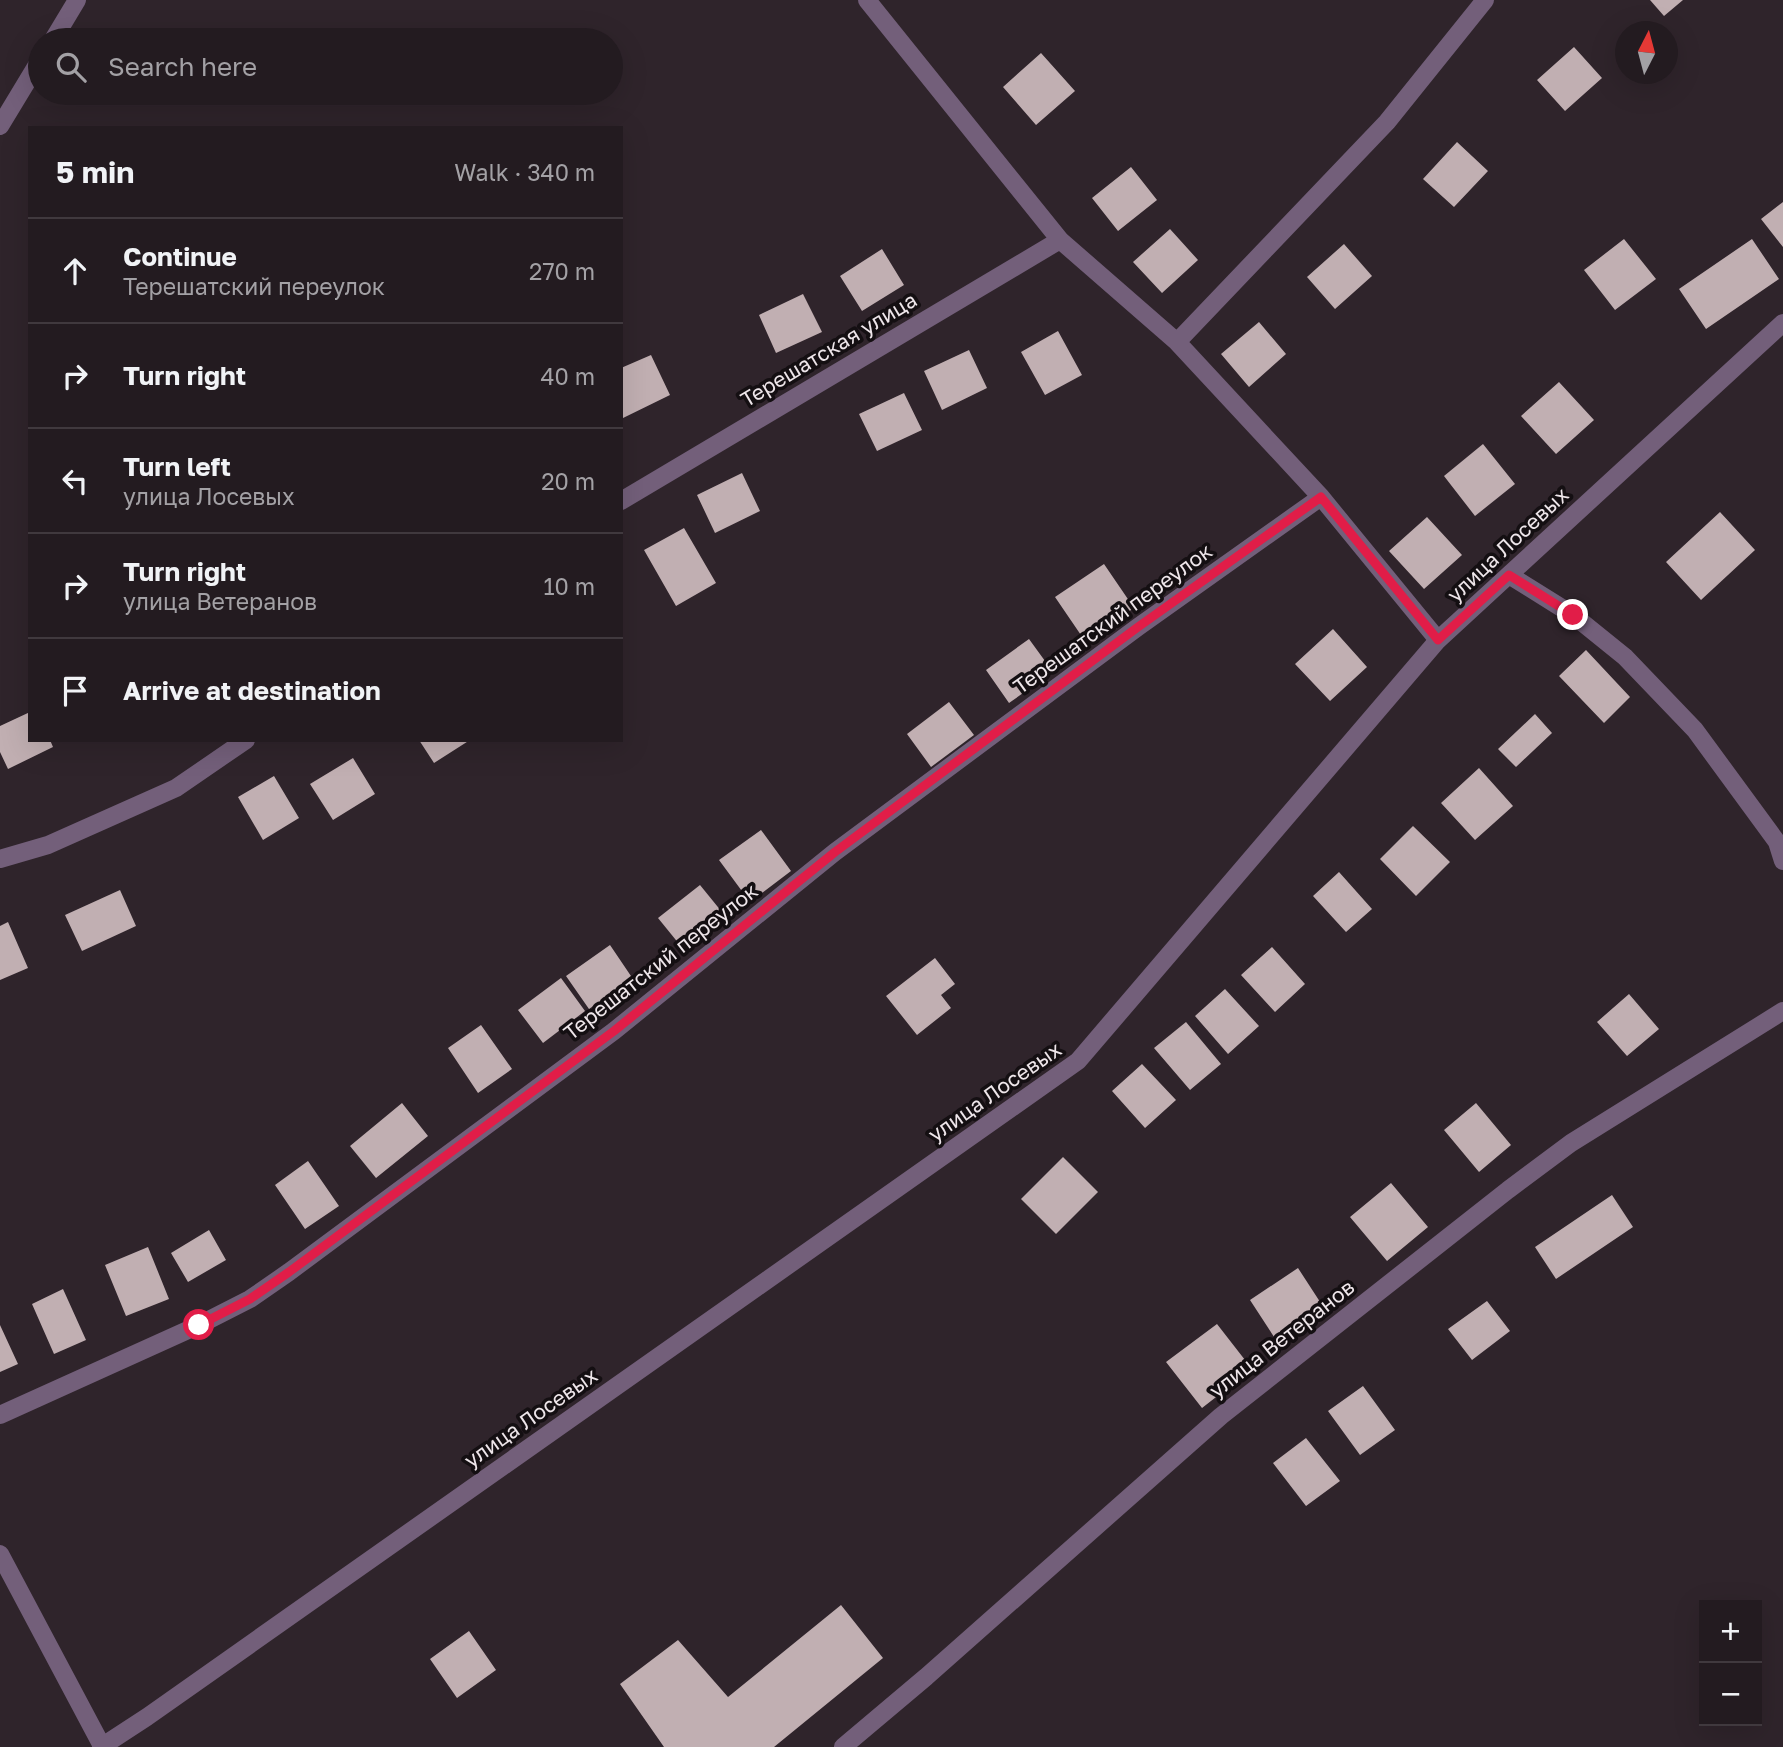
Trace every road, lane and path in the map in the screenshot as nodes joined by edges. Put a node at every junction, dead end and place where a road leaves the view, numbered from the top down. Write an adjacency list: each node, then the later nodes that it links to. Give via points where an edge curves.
1 (77, 0): 4 (street)
2 (867, 0): 7 (street)
3 (1482, 1): 9 (street, via 1387,122)
4 (60, 28)
5 (28, 80): 6 (street)
6 (0, 126)
7 (1060, 240): 9 (street); 11 (street, Терешатская улица)
8 (1783, 323): 12 (street, улица Лосевых)
9 (1177, 342): 10 (street)
10 (1321, 497): 13 (street); 18 (street, Терешатский переулок, via 835,852 614,1031 289,1272 199,1325)
11 (623, 500)
12 (1509, 575): 13 (street, улица Лосевых); 16 (street, via 1573,615 1625,657 1695,730 1777,842)
13 (1438, 640): 20 (street, улица Лосевых, via 1078,1061)
14 (243, 742): 15 (street, via 176,788 48,845)
15 (0, 859)
16 (1783, 861)
17 (1783, 1011): 21 (street, улица Ветеранов, via 1571,1143 1498,1199 1221,1416)
18 (0, 1415)
19 (0, 1554): 20 (street)
20 (102, 1747)
21 (843, 1747)

